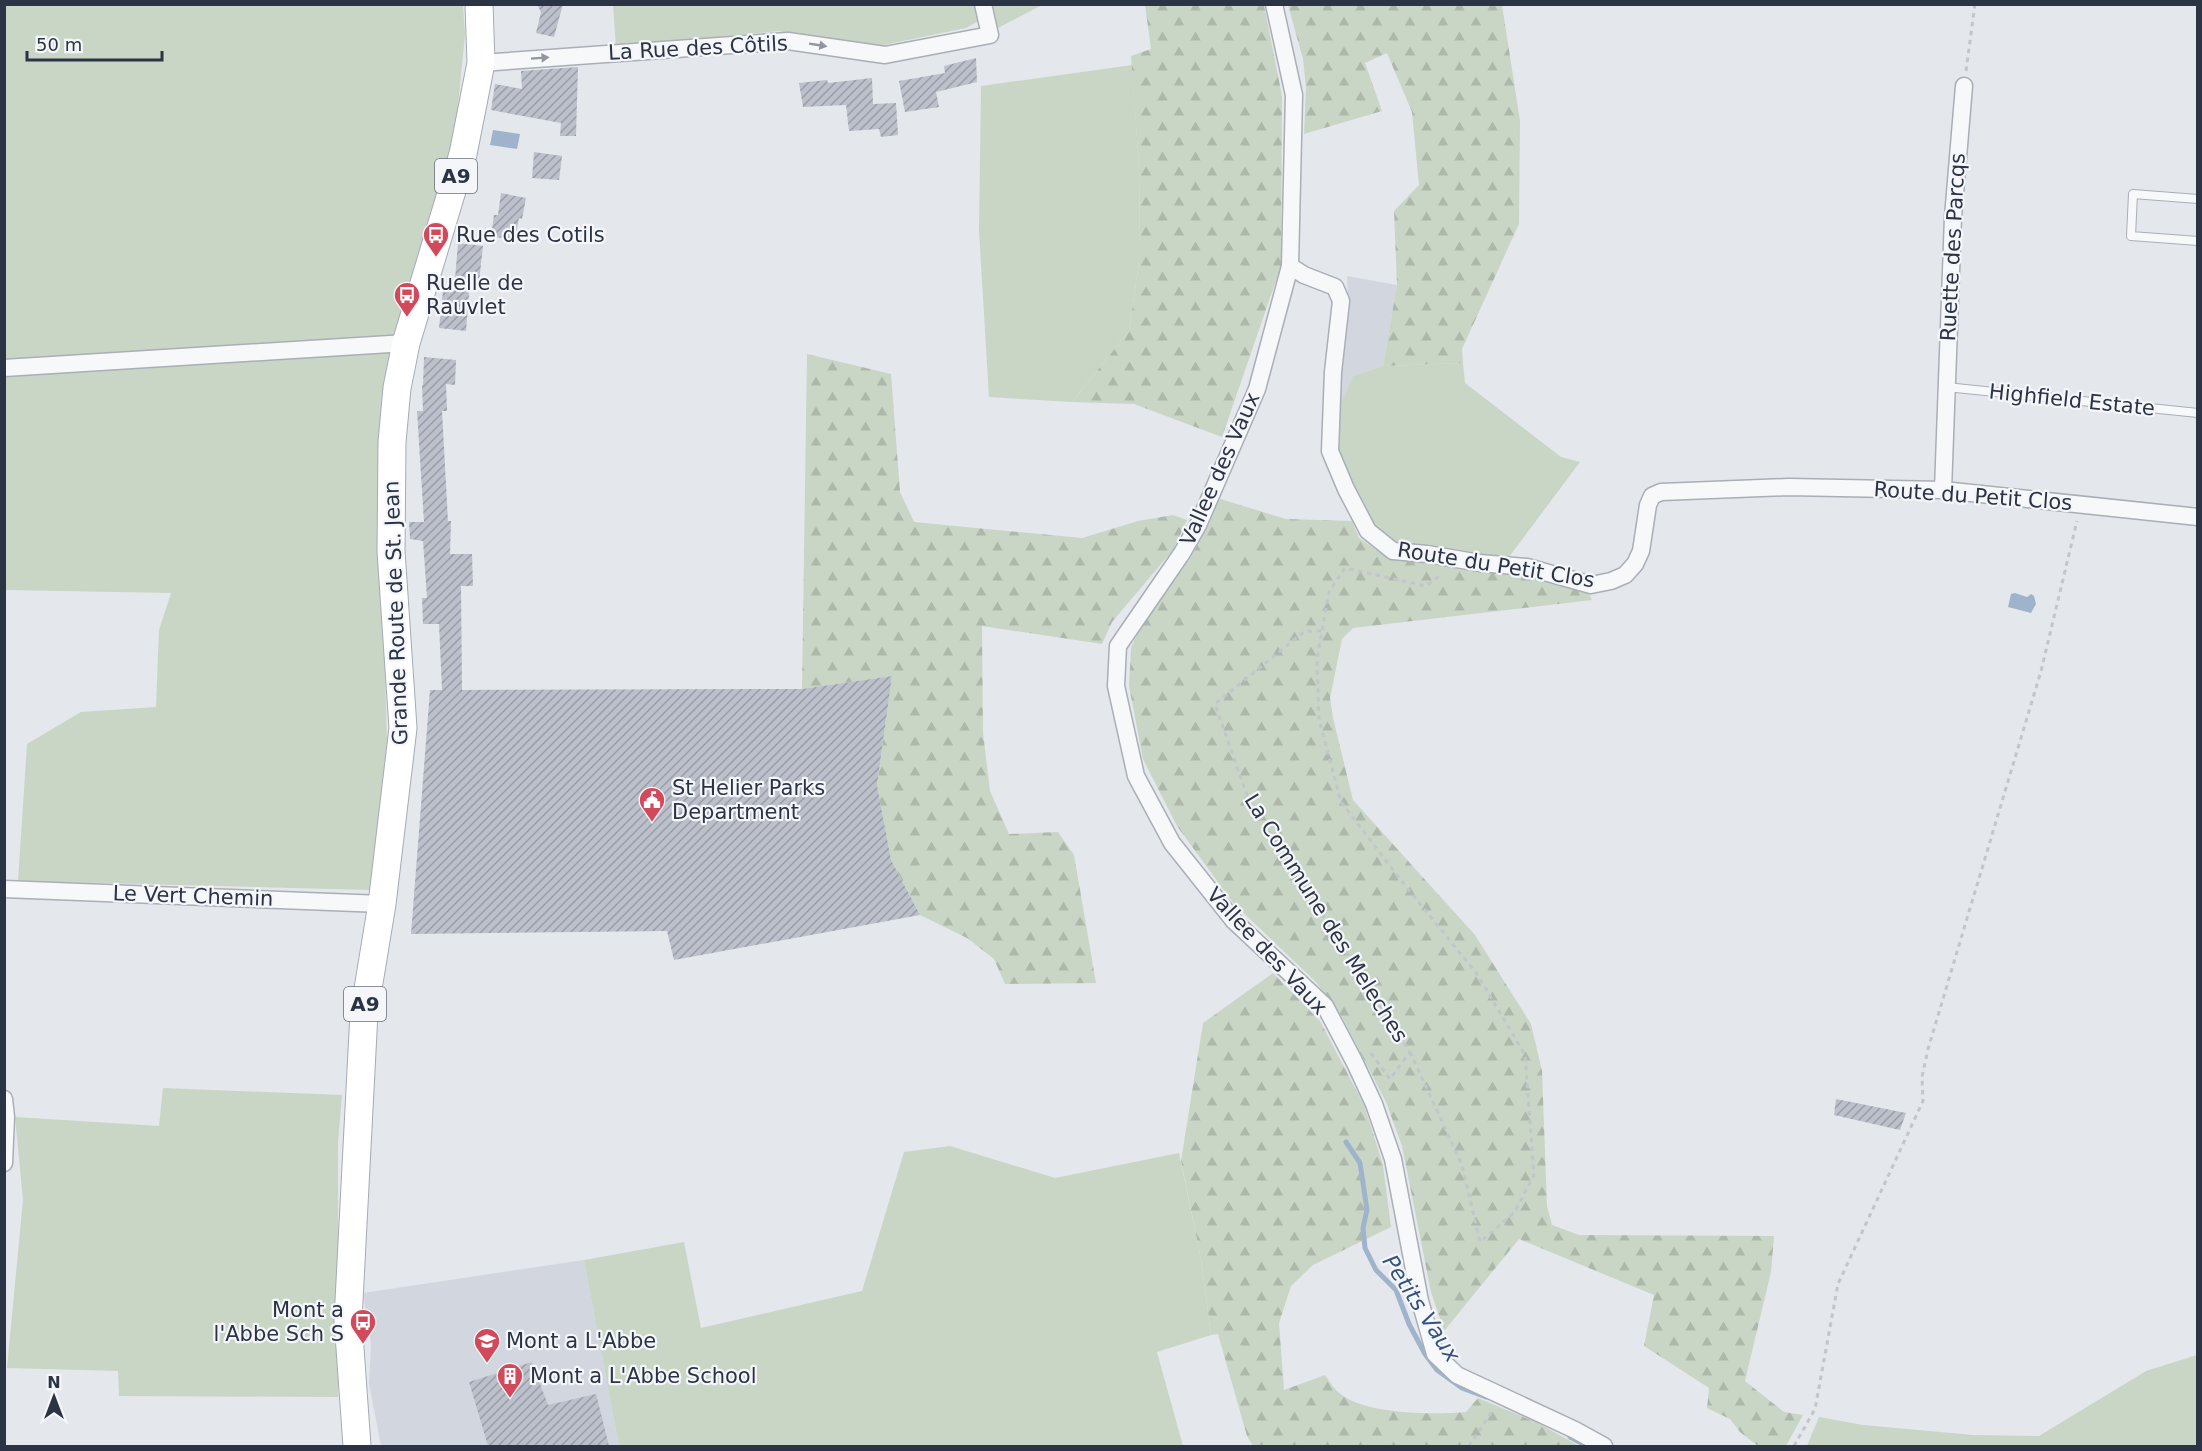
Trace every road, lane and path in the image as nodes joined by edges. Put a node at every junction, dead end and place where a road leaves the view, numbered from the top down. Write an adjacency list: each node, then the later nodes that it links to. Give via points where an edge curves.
1 (478, 4): 5 (main road, Grande Route de St. Jean / A9)
2 (983, 4): 5 (street, La Rue des Côtils, one-way to 2, via 789,41 885,55 990,34)
3 (1274, 4): 9 (street, Vallee des Vaux, via 1294,95)
4 (1975, 4): 6 (path)
5 (481, 63): 10 (main road, Grande Route de St. Jean / A9, via 463,154)
6 (1964, 86): 12 (street, Ruette des Parcqs, via 1953,217)
7 (2198, 199): 8 (lane, via 2133,194 2131,236)
8 (2198, 241)
9 (1290, 266): 17 (street, Route du Petit Clos, via 1335,287 1341,301 1330,451 1346,489 1368,531 1392,550); 28 (street, Vallee des Vaux, via 1257,389 1198,525 1118,646 1116,686 1136,776 1172,843 1234,921 1325,1006 1354,1061 1393,1159 1420,1301 1435,1354 1457,1376)
10 (406, 343): 11 (street); 20 (main road, Grande Route de St. Jean / A9, via 392,442 391,550 403,728)
11 (4, 368)
12 (1946, 387): 13 (lane, Highfield Estate); 14 (street, Ruette des Parcqs)
13 (2198, 413)
14 (1943, 490): 15 (street, Route du Petit Clos); 17 (street, Route du Petit Clos, via 1789,487 1661,492 1652,496 1648,505 1641,551 1635,564 1625,575 1591,585 1527,567 1480,564)
15 (2081, 504): 16 (street, Route du Petit Clos); 29 (path, via 2041,671 1928,1049 1922,1077 1923,1101 1838,1284 1815,1409)
16 (2198, 517)
17 (1426, 554): 18 (path, La Commune des Meleches, via 1442,574 1426,586 1345,568 1329,592)
18 (1321, 631): 22 (path, La Commune des Meleches, via 1305,631 1215,704 1248,798); 22 (path, La Commune des Meleches, via 1317,659 1319,720 1341,802 1477,974 1525,1055 1534,1174 1514,1214 1480,1242 1461,1165)
19 (4, 889): 20 (street, Le Vert Chemin)
20 (382, 904): 26 (main road, Grande Route de St. Jean / A9, via 364,1013 348,1320)
21 (1366, 1046): 22 (path, La Commune des Meleches, via 1390,1078)
22 (1410, 1052)
23 (4, 1099): 24 (street)
24 (4, 1163)
25 (1492, 1413): 27 (path)
26 (357, 1446)
27 (1469, 1446)
28 (1604, 1446)
29 (1794, 1446)

